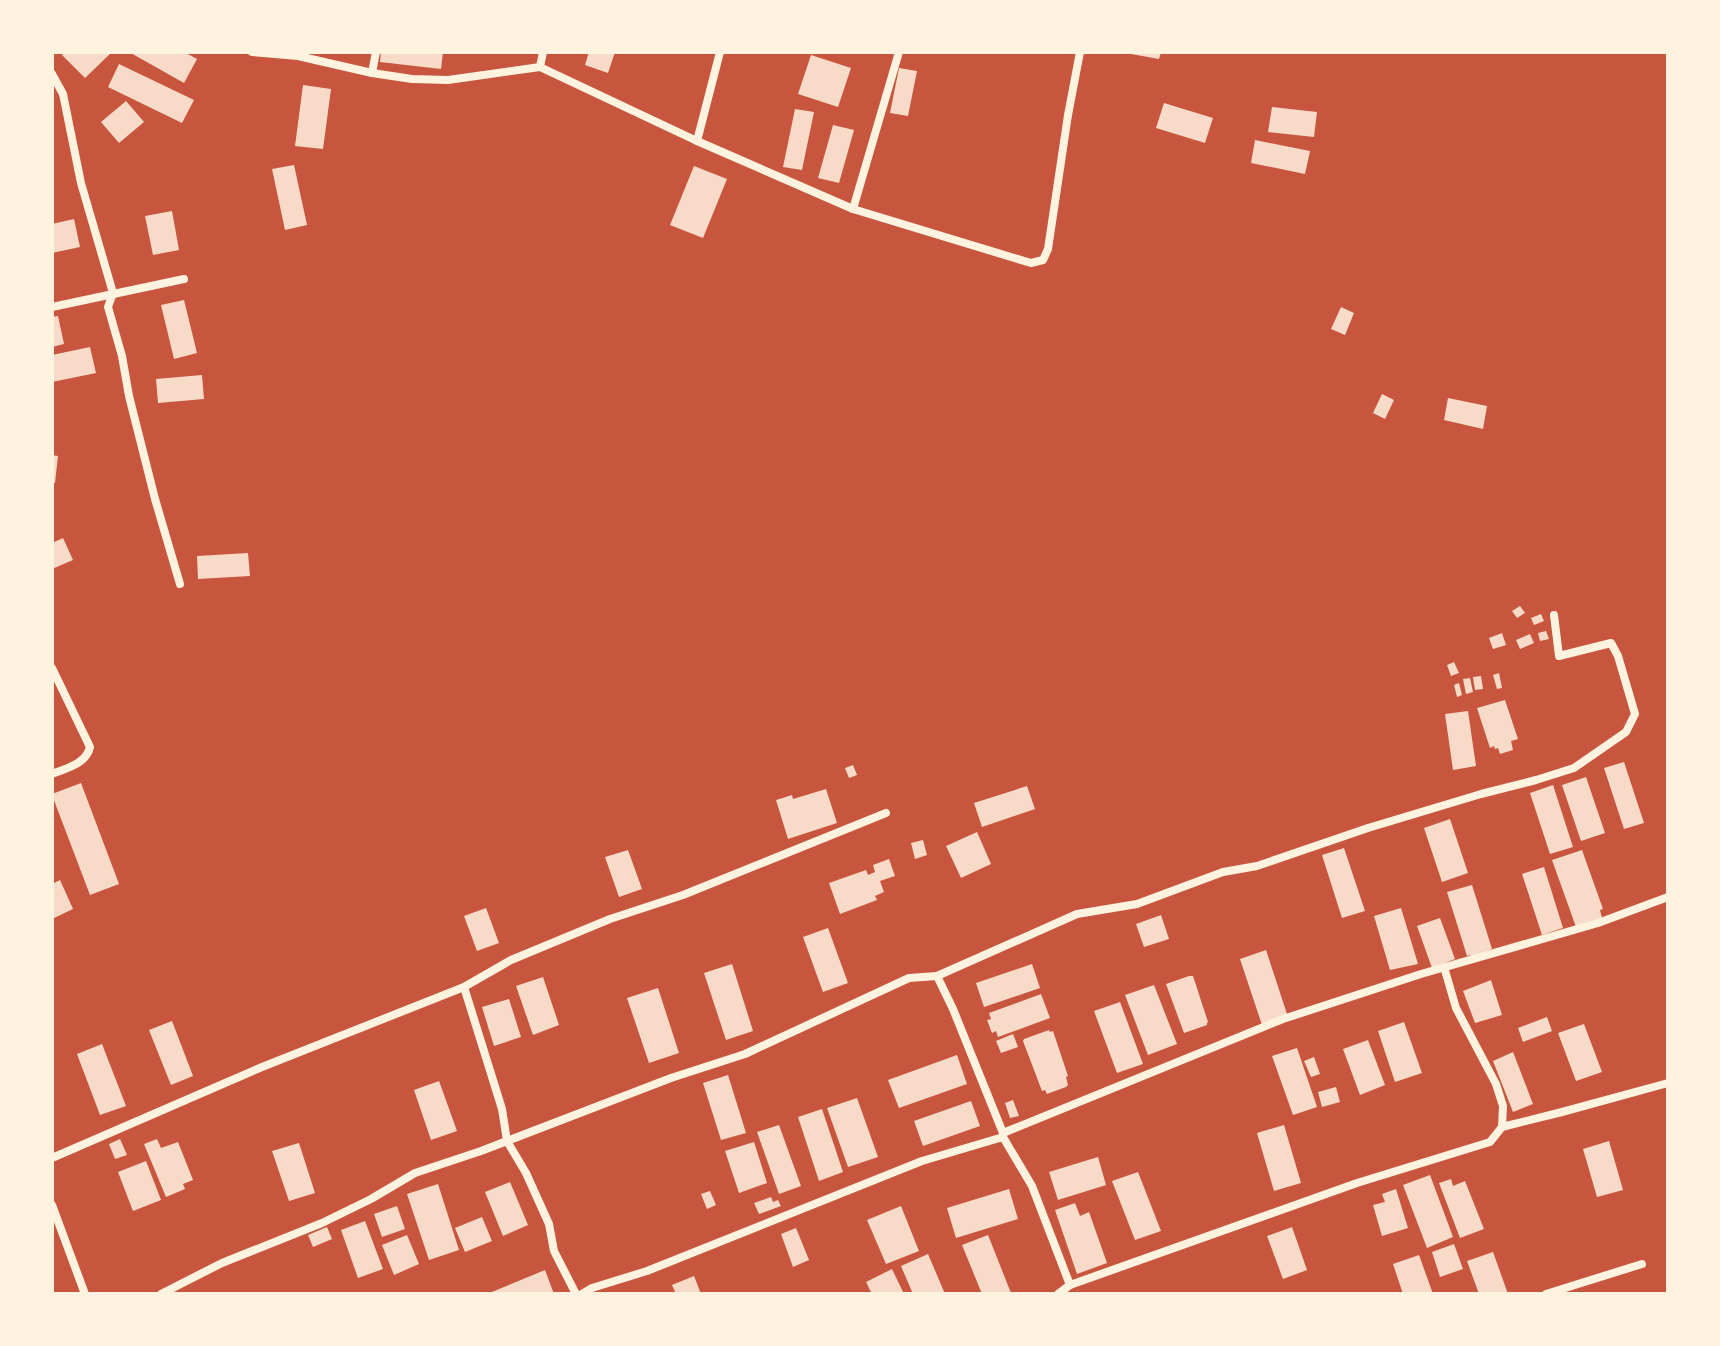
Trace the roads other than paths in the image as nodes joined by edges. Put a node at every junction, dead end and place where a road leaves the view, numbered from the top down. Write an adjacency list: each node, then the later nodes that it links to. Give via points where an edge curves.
1 (252, 52): 8 (street)
2 (376, 52): 8 (street)
3 (543, 52): 7 (street)
4 (720, 52): 10 (street)
5 (899, 52): 11 (street)
6 (1080, 52): 11 (street, via 1043,260 1031,263)
7 (540, 67): 8 (street, via 448,80); 10 (street)
8 (372, 73)
9 (52, 74): 13 (street, via 63,94 81,183)
10 (697, 141): 11 (street)
11 (853, 209)
12 (184, 279): 13 (street)
13 (113, 293): 14 (street); 15 (street, via 108,307)
14 (52, 307)
15 (180, 584)
16 (1554, 615): 22 (street, via 1559,656 1611,643 1635,714 1626,732 1574,768 1223,872 1137,904 1077,914)
17 (52, 668): 18 (street, via 90,747 81,762)
18 (52, 774)
19 (886, 813): 23 (street, via 582,930)
20 (1668, 897): 21 (street)
21 (1444, 967): 25 (street, via 1456,1008 1496,1084); 26 (street, via 1283,1019)
22 (937, 976): 26 (street); 27 (street, via 909,978 745,1054)
23 (464, 987): 27 (street); 28 (street)
24 (1668, 1083): 25 (street)
25 (1502, 1127): 31 (street, via 1490,1142 1357,1183)
26 (1003, 1135): 31 (street, via 1032,1186); 34 (street, via 922,1161)
27 (507, 1141): 33 (street, via 415,1173 322,1223); 34 (street, via 549,1224 554,1251)
28 (52, 1158)
29 (52, 1205): 32 (street)
30 (1642, 1264): 36 (street)
31 (1070, 1285): 35 (street)
32 (85, 1294)
33 (161, 1294)
34 (579, 1294)
35 (1058, 1294)
36 (1546, 1294)

